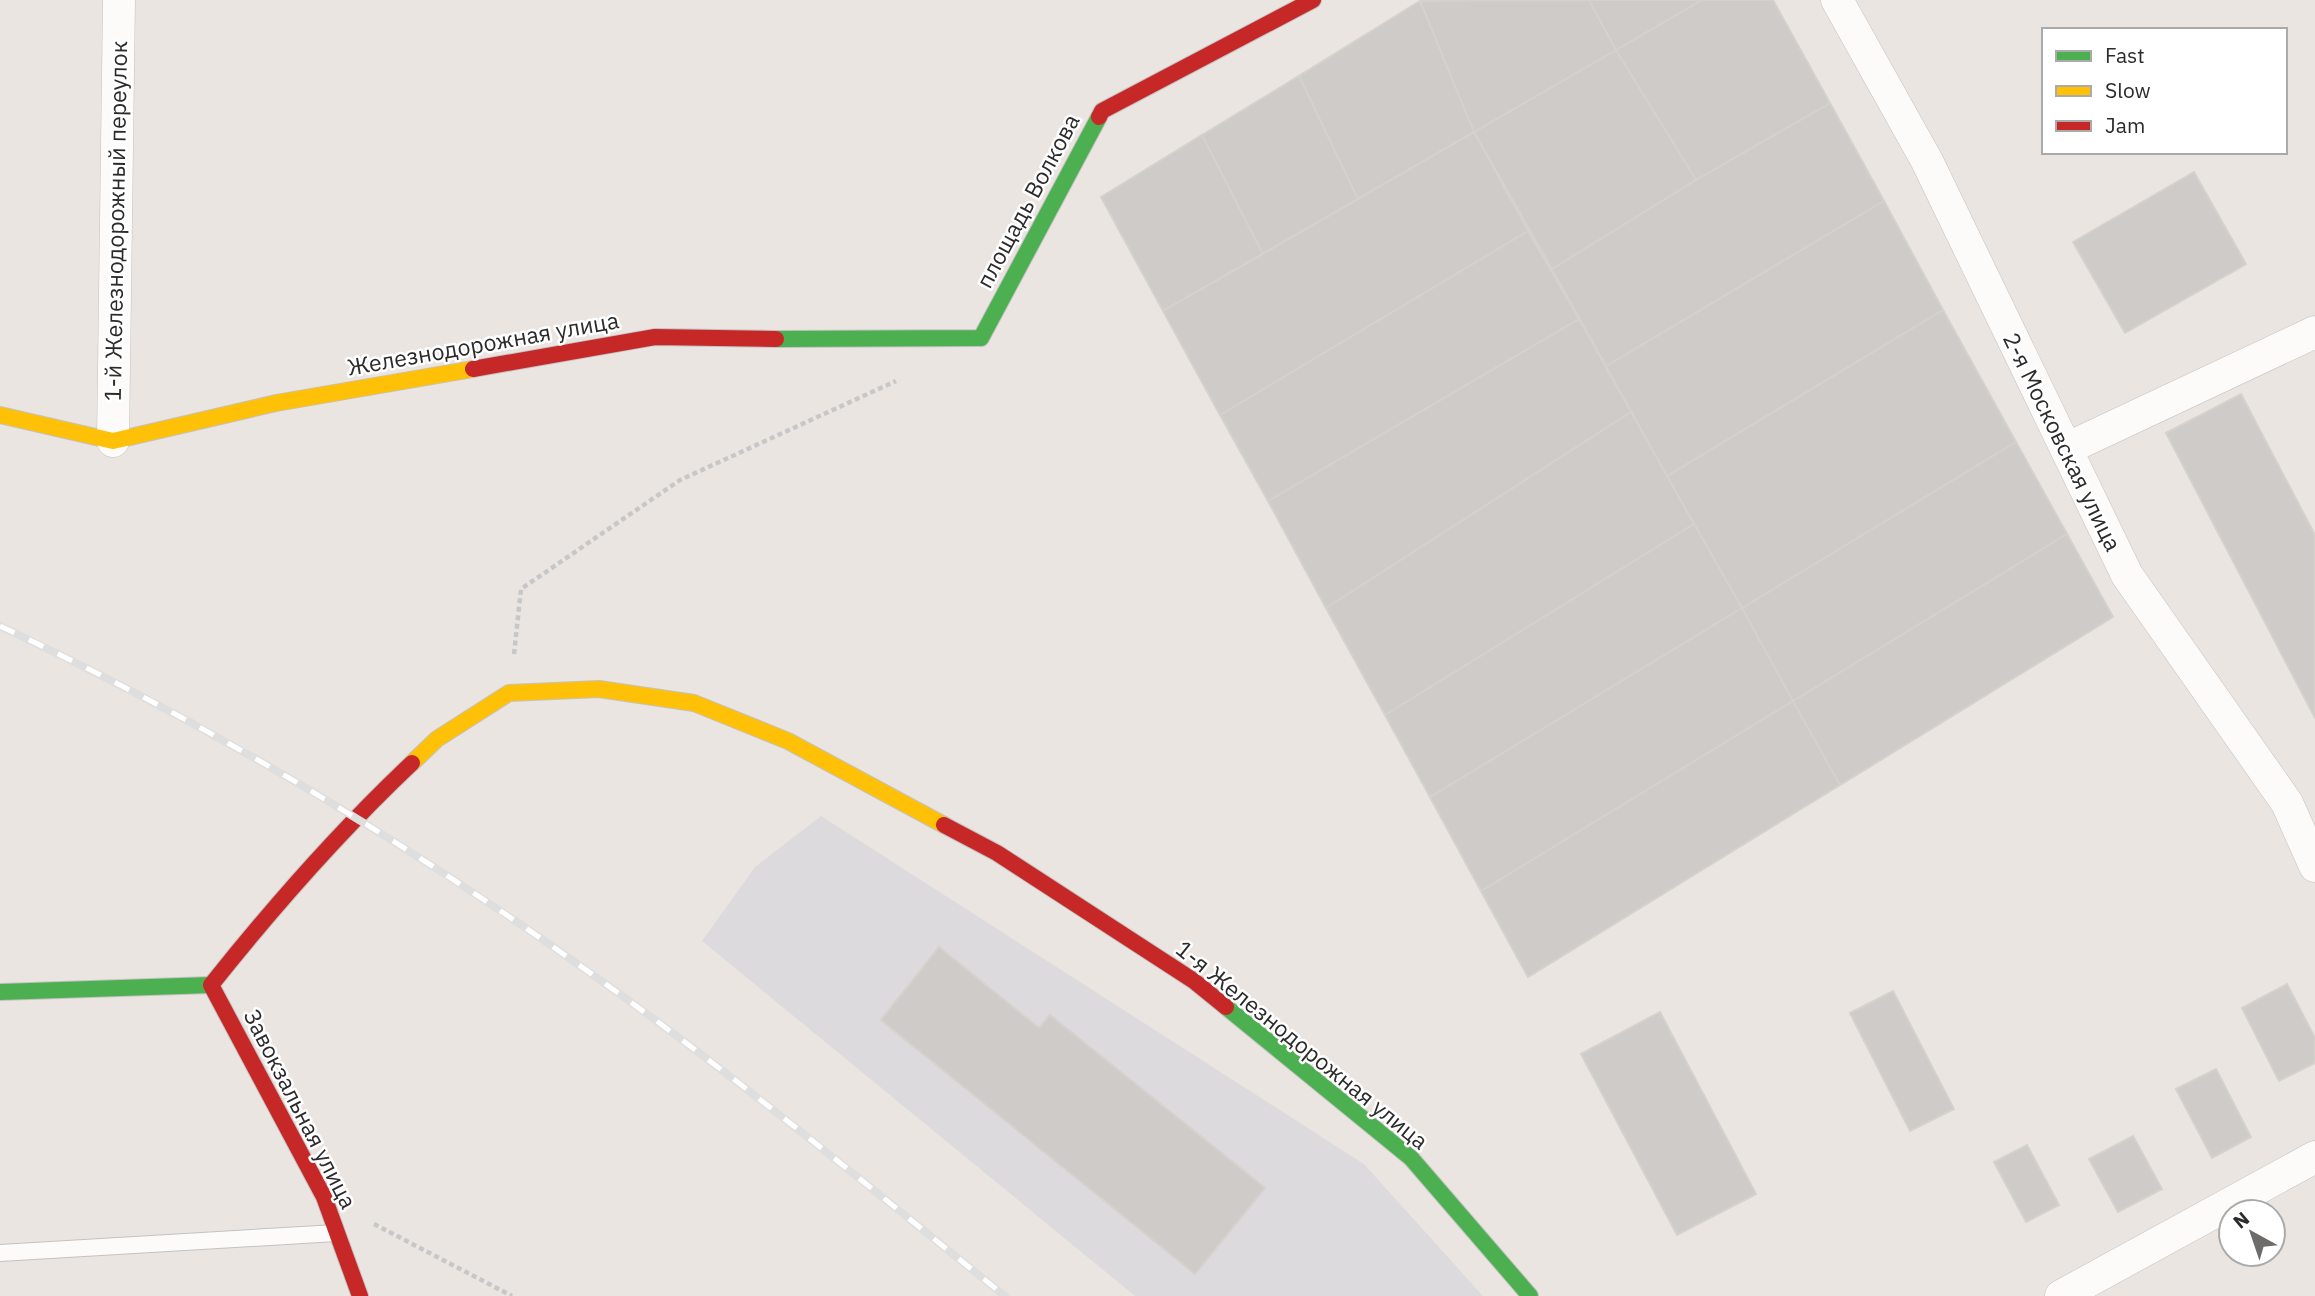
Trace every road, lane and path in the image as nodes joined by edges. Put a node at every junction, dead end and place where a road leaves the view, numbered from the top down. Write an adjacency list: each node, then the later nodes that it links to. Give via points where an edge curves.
1 (119, 0): 8 (street, 1-й Железнодорожный переулок)
2 (1313, 0): 5 (main road, площадь Волкова, via 1102,111)
3 (1837, 0): 9 (street, 2-я Московская улица, via 1927,161)
4 (2315, 332): 9 (street)
5 (981, 338): 8 (main road, Железнодорожная улица, via 655,337 276,402)
6 (901, 378): 10 (path, via 680,480 521,589)
7 (0, 415): 8 (main road, Железнодорожная улица)
8 (113, 442)
9 (2066, 449): 11 (street, 2-я Московская улица, via 2126,575 2287,803)
10 (509, 694): 12 (main road, 1-я Железнодорожная улица, via 437,739 355,817); 20 (main road, 1-я Железнодорожная улица, via 599,689 694,703 788,741 997,853 1194,982 1411,1158)
11 (2315, 866)
12 (211, 985): 13 (main road); 15 (main road, Завокзальная улица)
13 (0, 992)
14 (2315, 1157): 21 (street)
15 (324, 1197): 16 (main road, Завокзальная улица); 19 (path)
16 (337, 1233): 17 (lane); 18 (main road, Завокзальная улица)
17 (0, 1253)
18 (360, 1296)
19 (512, 1296)
20 (1530, 1296)
21 (2061, 1296)

